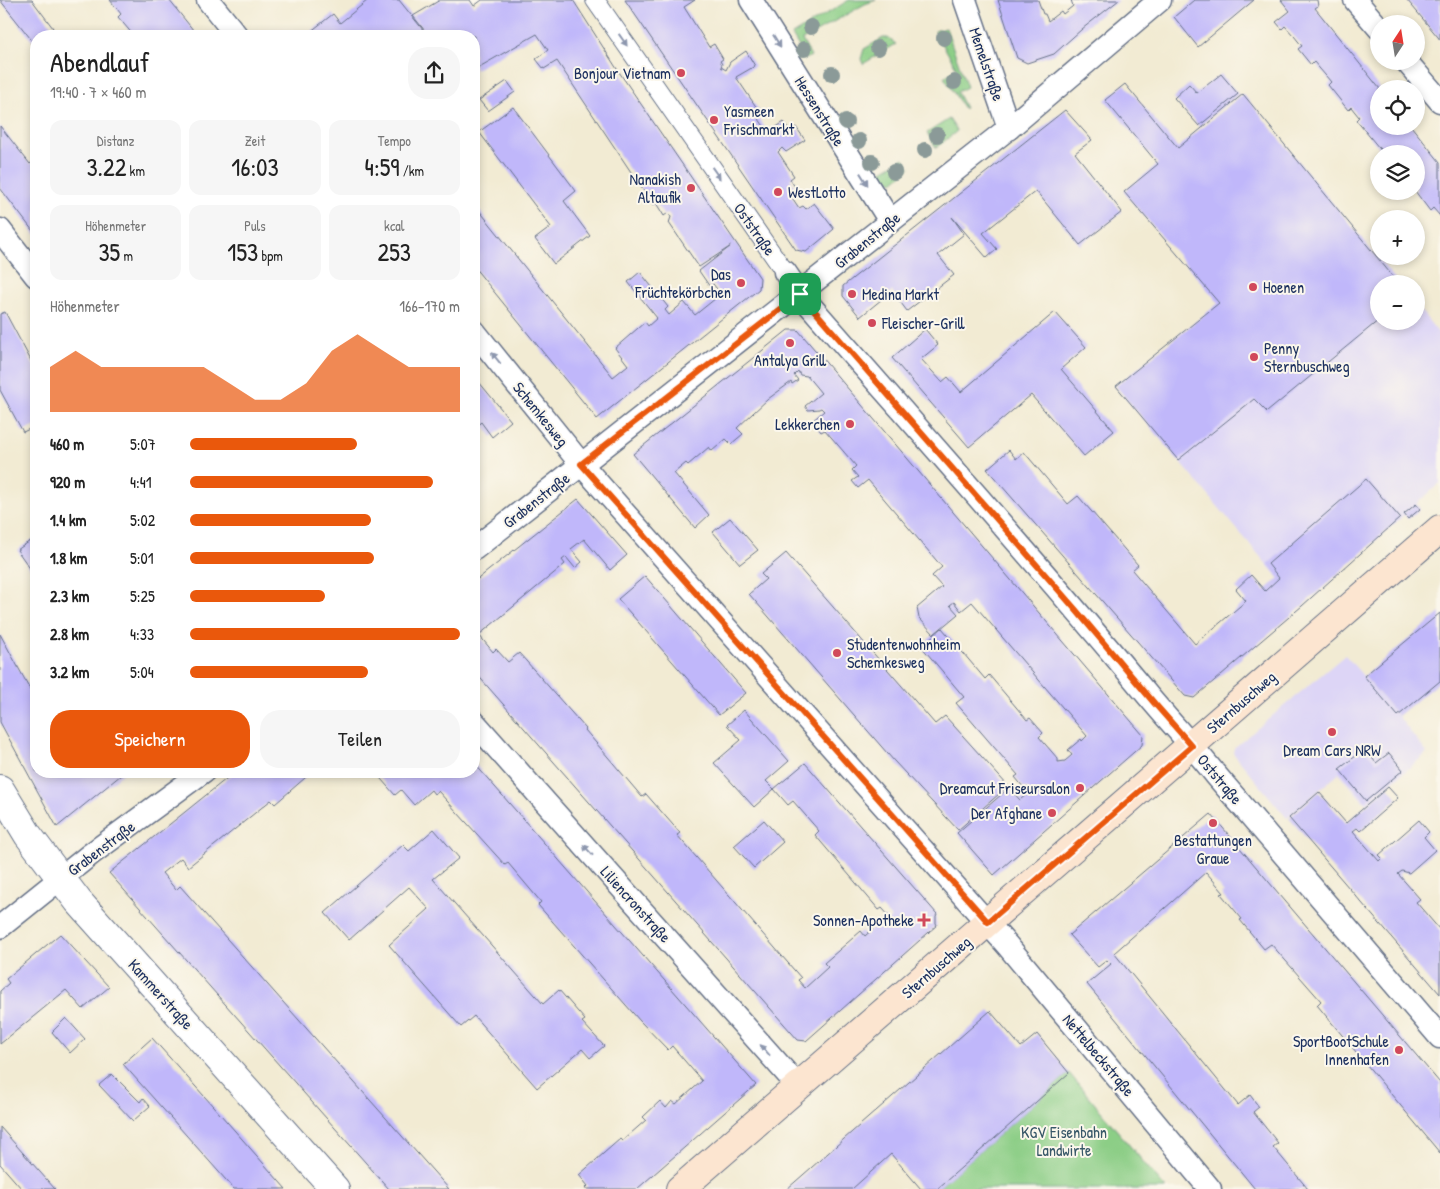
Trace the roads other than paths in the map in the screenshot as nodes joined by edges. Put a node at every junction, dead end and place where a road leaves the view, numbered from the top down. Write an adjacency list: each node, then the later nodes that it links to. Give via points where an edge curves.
1 (208, 0): 8 (street)
2 (595, 0): 15 (street, Oststraße, one-way to 15)
3 (751, 0): 12 (street, Hessenstraße, one-way to 12)
4 (965, 0): 11 (street, Memelstraße)
5 (1160, 0): 11 (street, Grabenstraße)
6 (1355, 0): 7 (street)
7 (1370, 18)
8 (232, 30)
9 (1413, 70): 10 (street)
10 (1440, 102)
11 (1008, 128): 12 (street, Grabenstraße)
12 (890, 221): 16 (street, Grabenstraße)
13 (0, 230): 14 (street)
14 (30, 268)
15 (785, 272): 16 (street, Oststraße)
16 (800, 294): 18 (street, Grabenstraße); 22 (street, Oststraße)
17 (480, 338): 18 (street, Schemkesweg, one-way to 17)
18 (581, 464): 20 (street, Grabenstraße); 26 (street, Schemkesweg)
19 (1440, 528): 22 (main road, Sternbuschweg)
20 (480, 544)
21 (480, 729): 29 (street, Liliencronstraße, one-way to 21)
22 (1192, 746): 26 (main road, Sternbuschweg); 28 (street, Oststraße)
23 (195, 778): 25 (street, Grabenstraße)
24 (0, 789): 25 (street, Kammerstraße, via 28,835)
25 (61, 878): 27 (street, Grabenstraße); 30 (street, Kammerstraße, via 78,902)
26 (988, 922): 29 (main road, Sternbuschweg); 32 (street, Nettelbeckstraße)
27 (0, 927)
28 (1440, 1037)
29 (798, 1086): 31 (main road, Sternbuschweg)
30 (335, 1189)
31 (680, 1189)
32 (1210, 1189)

